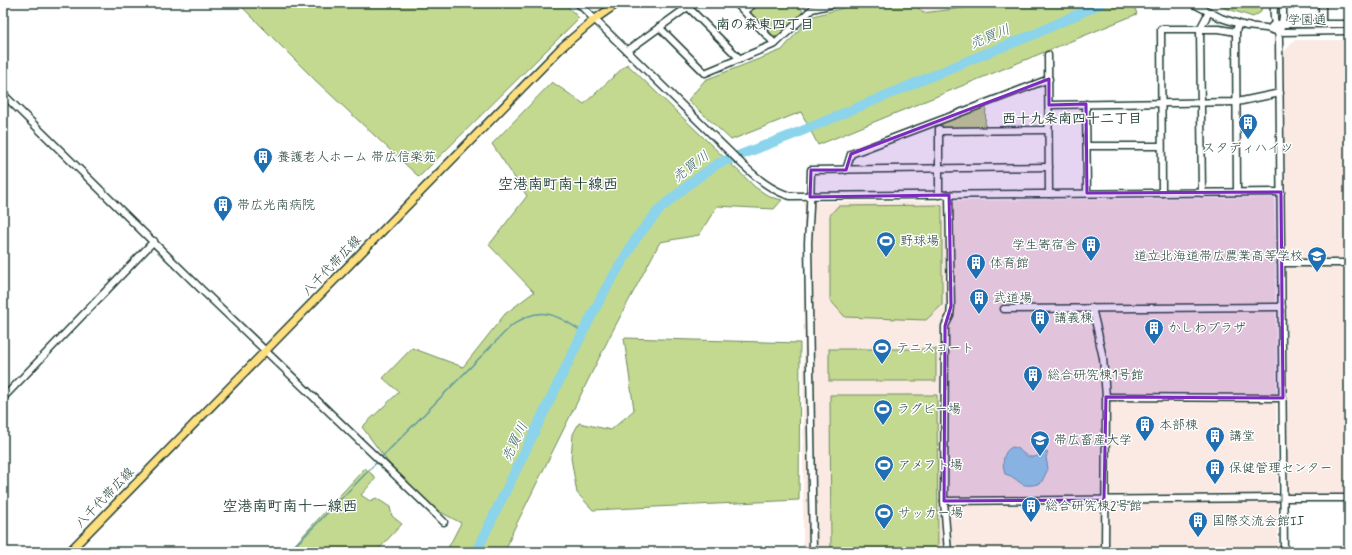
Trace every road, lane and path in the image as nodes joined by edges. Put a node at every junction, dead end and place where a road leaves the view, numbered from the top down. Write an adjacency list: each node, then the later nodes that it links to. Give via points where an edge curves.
1 (578, 3): 13 (street)
2 (618, 3): 13 (main road, 八千代帯広線)
3 (736, 3): 11 (street)
4 (755, 3): 11 (street)
5 (838, 3): 25 (street, via 812,9)
6 (1192, 3): 12 (street, 学園通)
7 (1274, 3): 15 (street)
8 (1283, 3): 16 (street)
9 (1322, 3): 17 (street)
10 (689, 4): 19 (street); 28 (street)
11 (744, 11): 25 (street)
12 (1209, 12): 14 (street, 学園通); 21 (street)
13 (595, 20): 26 (street); 60 (main road, 八千代帯広線, via 539,70)
14 (1238, 24): 20 (street, 学園通); 23 (street)
15 (1275, 24): 16 (street, 学園通); 20 (street, 学園通); 24 (street)
16 (1282, 24): 17 (street, 学園通); 24 (street)
17 (1322, 24): 18 (street, 学園通)
18 (1349, 24)
19 (659, 27): 26 (street); 28 (street, via 705,73)
20 (1266, 28): 24 (street, 学園通)
21 (1200, 29): 23 (street); 32 (street); 34 (street, via 1161,29)
22 (1349, 31): 24 (street, 学園通)
23 (1236, 32): 33 (street)
24 (1279, 32): 30 (street)
25 (775, 44): 28 (street)
26 (627, 50): 53 (street, via 743,166 765,184 790,196)
27 (1048, 55): 29 (street)
28 (740, 59)
29 (1049, 79): 36 (street); 37 (street)
30 (1280, 93): 33 (street); 46 (street)
31 (3, 94): 54 (street)
32 (1200, 102): 33 (street); 34 (street); 49 (street)
33 (1236, 102): 45 (street)
34 (1161, 103): 35 (street); 41 (street)
35 (1086, 104): 36 (street); 40 (street)
36 (1049, 105): 38 (street)
37 (937, 121): 39 (street); 44 (street, via 851,154)
38 (1048, 130): 39 (street); 42 (street)
39 (940, 131): 43 (street)
40 (1087, 146): 41 (street); 47 (street)
41 (1161, 146): 48 (street)
42 (1049, 167): 43 (street); 50 (street)
43 (940, 169): 44 (street); 51 (street)
44 (846, 170): 53 (street, via 811,170)
45 (1237, 192): 46 (street); 49 (street)
46 (1281, 192): 55 (street)
47 (1087, 193): 48 (street); 50 (street)
48 (1162, 193): 49 (street)
49 (1202, 193)
50 (1049, 194): 52 (street)
51 (939, 195): 52 (street); 53 (street)
52 (949, 195): 67 (street, via 951,306 945,326)
53 (810, 197): 70 (street, via 808,251)
54 (154, 241): 60 (street); 62 (street)
55 (1281, 263): 56 (street); 57 (street)
56 (1349, 263)
57 (1282, 307): 58 (street); 63 (street)
58 (1092, 308): 59 (street); 61 (street, via 1103,358)
59 (1004, 309)
60 (266, 351): 68 (street); 69 (main road, 八千代帯広線)
61 (1106, 397): 63 (street); 66 (street)
62 (3, 398)
63 (1283, 398): 64 (street)
64 (1281, 498): 65 (street); 66 (street); 73 (street)
65 (1349, 498)
66 (1104, 500): 67 (street); 72 (street)
67 (944, 501): 71 (street)
68 (444, 522)
69 (69, 552)
70 (812, 552)
71 (948, 552)
72 (1105, 552)
73 (1284, 552)

